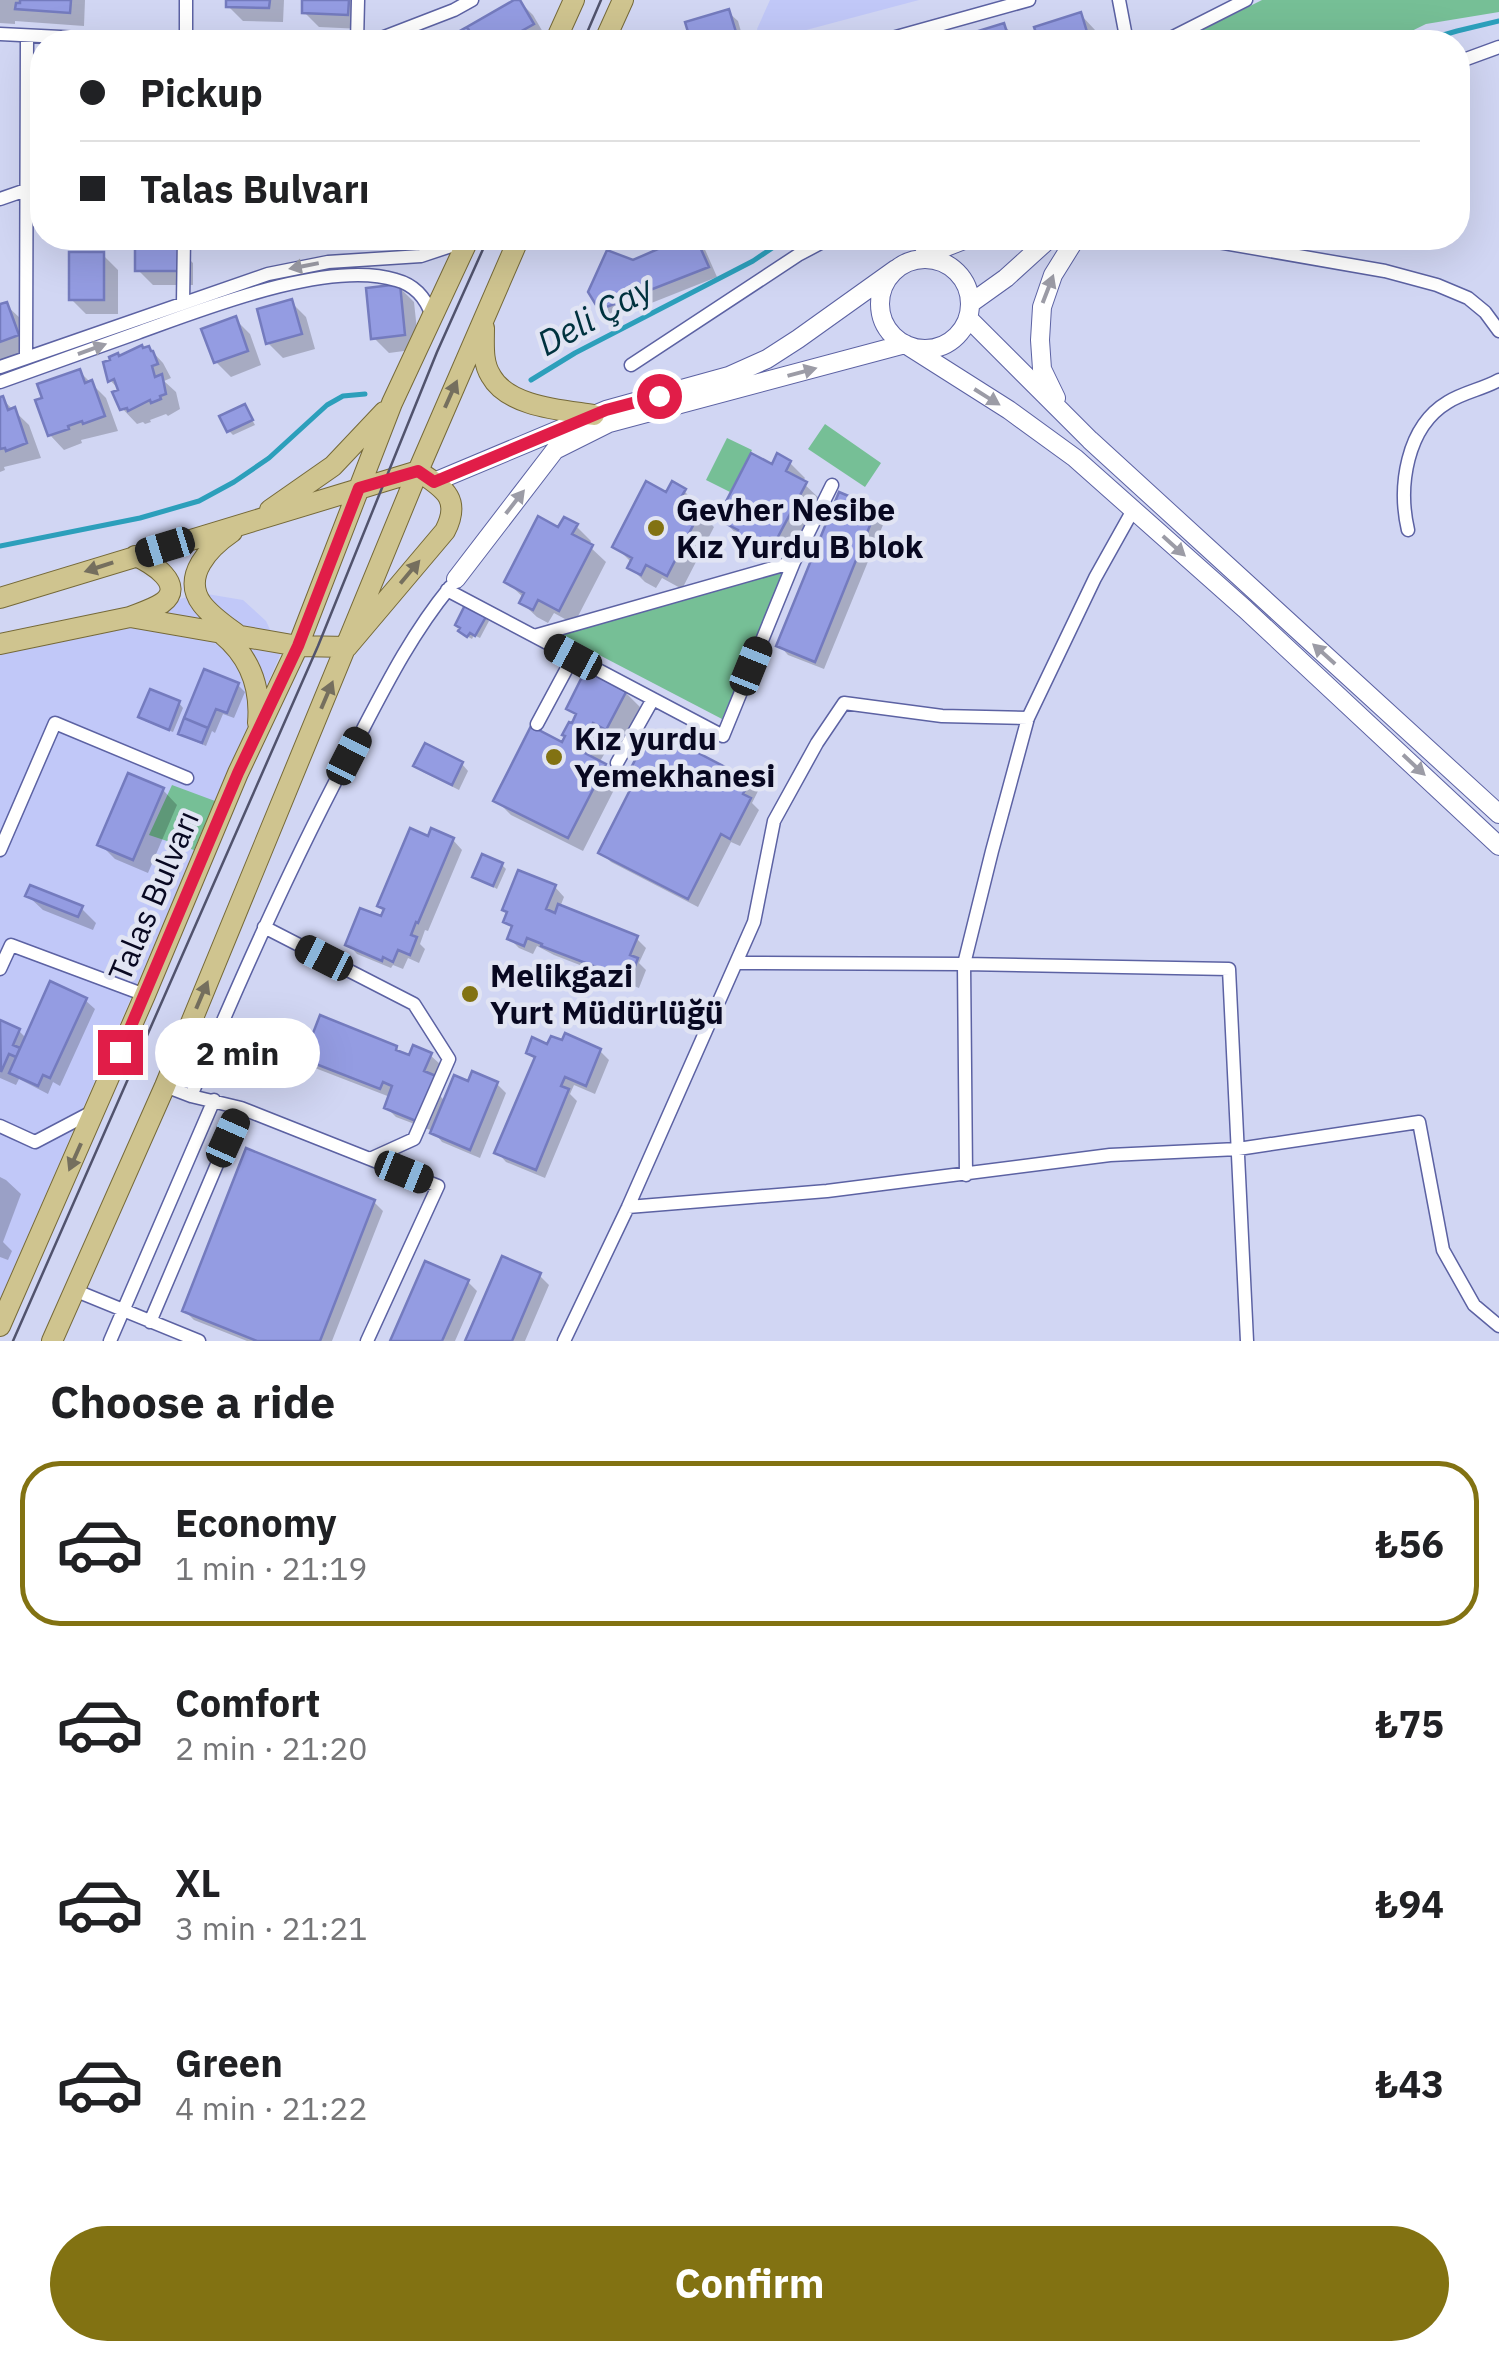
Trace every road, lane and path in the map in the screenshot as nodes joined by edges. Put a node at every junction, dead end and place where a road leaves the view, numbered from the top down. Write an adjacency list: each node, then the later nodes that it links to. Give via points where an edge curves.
1 (186, 0): 10 (street)
2 (358, 0): 11 (street)
3 (472, 0): 9 (street)
4 (574, 0): 13 (main road)
5 (623, 0): 14 (main road)
6 (1029, 0): 15 (street)
7 (1120, 0): 16 (street)
8 (1246, 0): 17 (street)
9 (454, 5): 12 (street)
10 (186, 30)
11 (357, 30)
12 (398, 30)
13 (560, 30)
14 (609, 30)
15 (921, 30)
16 (1126, 30)
17 (1187, 30)
18 (0, 34): 19 (street)
19 (27, 36): 20 (street); 23 (street)
20 (30, 36)
21 (1499, 47): 22 (street)
22 (1470, 58)
23 (26, 190): 24 (street); 41 (street)
24 (0, 199)
25 (184, 250): 35 (street)
26 (438, 250): 35 (street, one-way to 35, via 289,268)
27 (464, 250): 37 (main road)
28 (515, 250): 38 (main road)
29 (807, 250): 42 (street)
30 (940, 250): 34 (street)
31 (1037, 250): 36 (street)
32 (1069, 250): 47 (street, one-way to 32, via 1042,369 1040,340 1042,306)
33 (1265, 250): 39 (street, via 1437,285 1477,304)
34 (902, 266): 36 (street, via 922,259 950,266 968,288); 40 (street, via 887,280 880,308 892,335); 48 (street, via 767,358 729,376)
35 (183, 303): 41 (street)
36 (970, 311): 40 (street, via 950,343 920,349); 47 (street)
37 (432, 317): 45 (street, one-way to 37, via 205,309 321,278 401,281 424,298); 46 (main road)
38 (485, 317): 48 (main road, via 483,352 491,378 533,405); 49 (main road, one-way to 38)
39 (1499, 331)
40 (905, 344): 52 (street, one-way to 52, via 1062,448); 57 (street, one-way to 40, via 556,450 609,422)
41 (26, 358): 43 (street)
42 (631, 365)
43 (0, 367)
44 (1499, 380): 54 (street, via 1446,403 1427,422 1406,471)
45 (0, 382)
46 (392, 403): 51 (main road, Talas Bulvarı); 53 (main road, via 334,466)
47 (1063, 412): 72 (street, one-way to 47)
48 (594, 415): 49 (street)
49 (426, 476): 51 (main road); 64 (main road); 64 (main road, one-way to 49, via 449,522 450,498)
50 (832, 486): 56 (street)
51 (359, 488): 53 (main road); 63 (main road, Talas Bulvarı)
52 (1133, 510): 67 (street); 73 (street, one-way to 73)
53 (254, 521): 55 (main road); 60 (main road, via 212,548 195,580 204,607)
54 (1408, 530)
55 (135, 556): 58 (main road, one-way to 58); 59 (main road, via 158,568 170,585 164,602)
56 (794, 562): 61 (street); 66 (street, via 723,736)
57 (452, 585): 61 (street); 75 (street, via 390,676)
58 (0, 598)
59 (130, 617): 60 (main road); 62 (main road)
60 (230, 634): 63 (main road); 69 (main road, via 253,676)
61 (534, 636): 65 (street)
62 (0, 644)
63 (298, 646): 64 (main road); 69 (main road, Talas Bulvarı)
64 (347, 647): 80 (main road, one-way to 64)
65 (573, 657): 66 (street); 68 (street)
66 (653, 699): 70 (street)
67 (1028, 718): 76 (street, via 844,703 774,820 754,922); 77 (street)
68 (536, 724)
69 (257, 733): 79 (main road, Talas Bulvarı)
70 (618, 763)
71 (187, 778): 74 (street, via 54,723)
72 (1499, 814)
73 (1499, 846)
74 (0, 850)
75 (264, 927): 81 (street); 87 (street, via 414,1004 449,1059 414,1139)
76 (738, 962): 77 (street); 89 (street)
77 (964, 964): 86 (street, via 1229,969); 88 (street)
78 (0, 969): 79 (street, via 11,946)
79 (145, 995): 84 (main road, Talas Bulvarı)
80 (165, 1086): 81 (street); 90 (main road)
81 (191, 1096): 82 (street)
82 (214, 1100): 83 (street); 91 (street)
83 (241, 1108): 87 (street); 92 (street)
84 (96, 1110): 85 (street, via 35,1142); 93 (main road, Talas Bulvarı, one-way to 93)
85 (0, 1126)
86 (1238, 1149): 88 (street, via 1110,1155); 94 (street, via 1419,1122 1443,1250 1474,1304); 100 (street)
87 (370, 1159): 98 (street, via 438,1186)
88 (966, 1174): 89 (street)
89 (628, 1207): 99 (street)
90 (74, 1290): 91 (street); 95 (main road)
91 (124, 1311): 92 (street); 96 (street)
92 (150, 1322): 97 (street)
93 (0, 1326)
94 (1499, 1326)
95 (52, 1341)
96 (110, 1341)
97 (199, 1341)
98 (366, 1341)
99 (564, 1341)
100 (1247, 1341)

